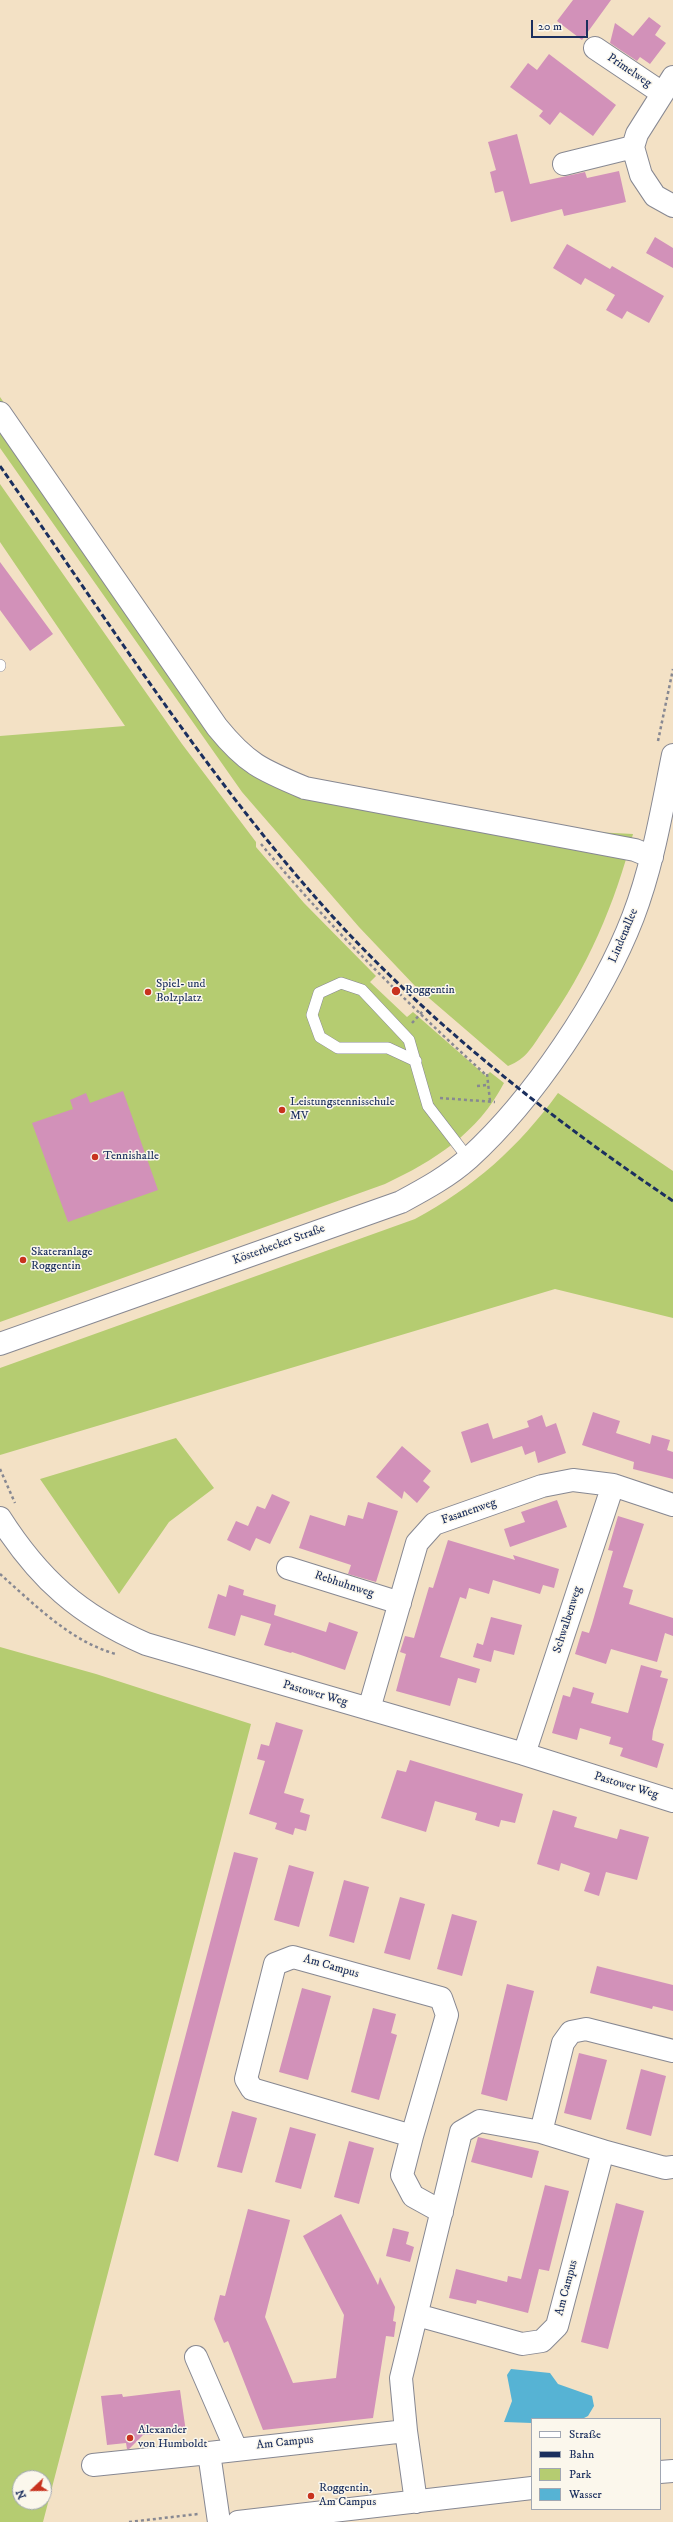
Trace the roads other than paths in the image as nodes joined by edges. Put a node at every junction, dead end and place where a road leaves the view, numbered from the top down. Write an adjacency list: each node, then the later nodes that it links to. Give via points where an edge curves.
1 (595, 48): 2 (street, Primelweg)
2 (668, 85): 3 (street, Primelweg, via 637,134)
3 (633, 148): 4 (street); 5 (street, via 641,175 655,196)
4 (564, 164)
5 (673, 206)
6 (0, 413): 8 (street, via 217,727 238,752 264,771 305,788 635,850)
7 (673, 756): 8 (street, Lindenallee)
8 (652, 857): 10 (street, Lindenallee, via 633,917 609,970 582,1016)
9 (416, 1061): 9 (lane, via 409,1040 362,990 341,983 319,993 312,1015 320,1036 338,1048 388,1048); 11 (lane, via 428,1106)
10 (527, 1096): 11 (street, Kösterbecker Straße)
11 (468, 1158): 12 (street, Kösterbecker Straße, via 438,1182 401,1202)
12 (0, 1344)
13 (613, 1485): 14 (street, Fasanenweg); 17 (street, Fasanenweg, via 573,1480 542,1486 434,1524 417,1543); 19 (street, Schwalbenweg)
14 (673, 1505)
15 (9, 1513): 18 (street, Pastower Weg, via 40,1572 77,1606 113,1629 146,1644)
16 (288, 1568): 17 (street, Rebhuhnweg)
17 (400, 1603): 18 (street, Fasanenweg)
18 (369, 1709): 19 (street, Pastower Weg)
19 (524, 1754): 20 (street, Pastower Weg)
20 (672, 1797)
21 (673, 2051): 22 (street, via 586,2029 571,2032 563,2042)
22 (541, 2132): 24 (street); 26 (street, via 480,2120 461,2132)
23 (412, 2136): 23 (street, Am Campus, via 252,2089 246,2078 275,1964 293,1957 441,1998 447,2015); 26 (street, Am Campus, via 402,2175 413,2196)
24 (603, 2151): 25 (street, via 665,2168); 27 (street, Am Campus, via 556,2326 542,2340 522,2344)
25 (673, 2167)
26 (442, 2212): 27 (street)
27 (417, 2315): 29 (street, via 401,2378)
28 (196, 2357): 30 (street)
29 (406, 2431): 30 (street, Am Campus); 36 (street)
30 (236, 2449): 31 (street, Am Campus)
31 (209, 2453): 32 (street, Am Campus); 37 (street)
32 (93, 2465)
33 (673, 2471): 34 (street)
34 (661, 2472)
35 (531, 2488): 36 (street)
36 (416, 2502): 38 (street)
37 (219, 2522)
38 (238, 2522)

